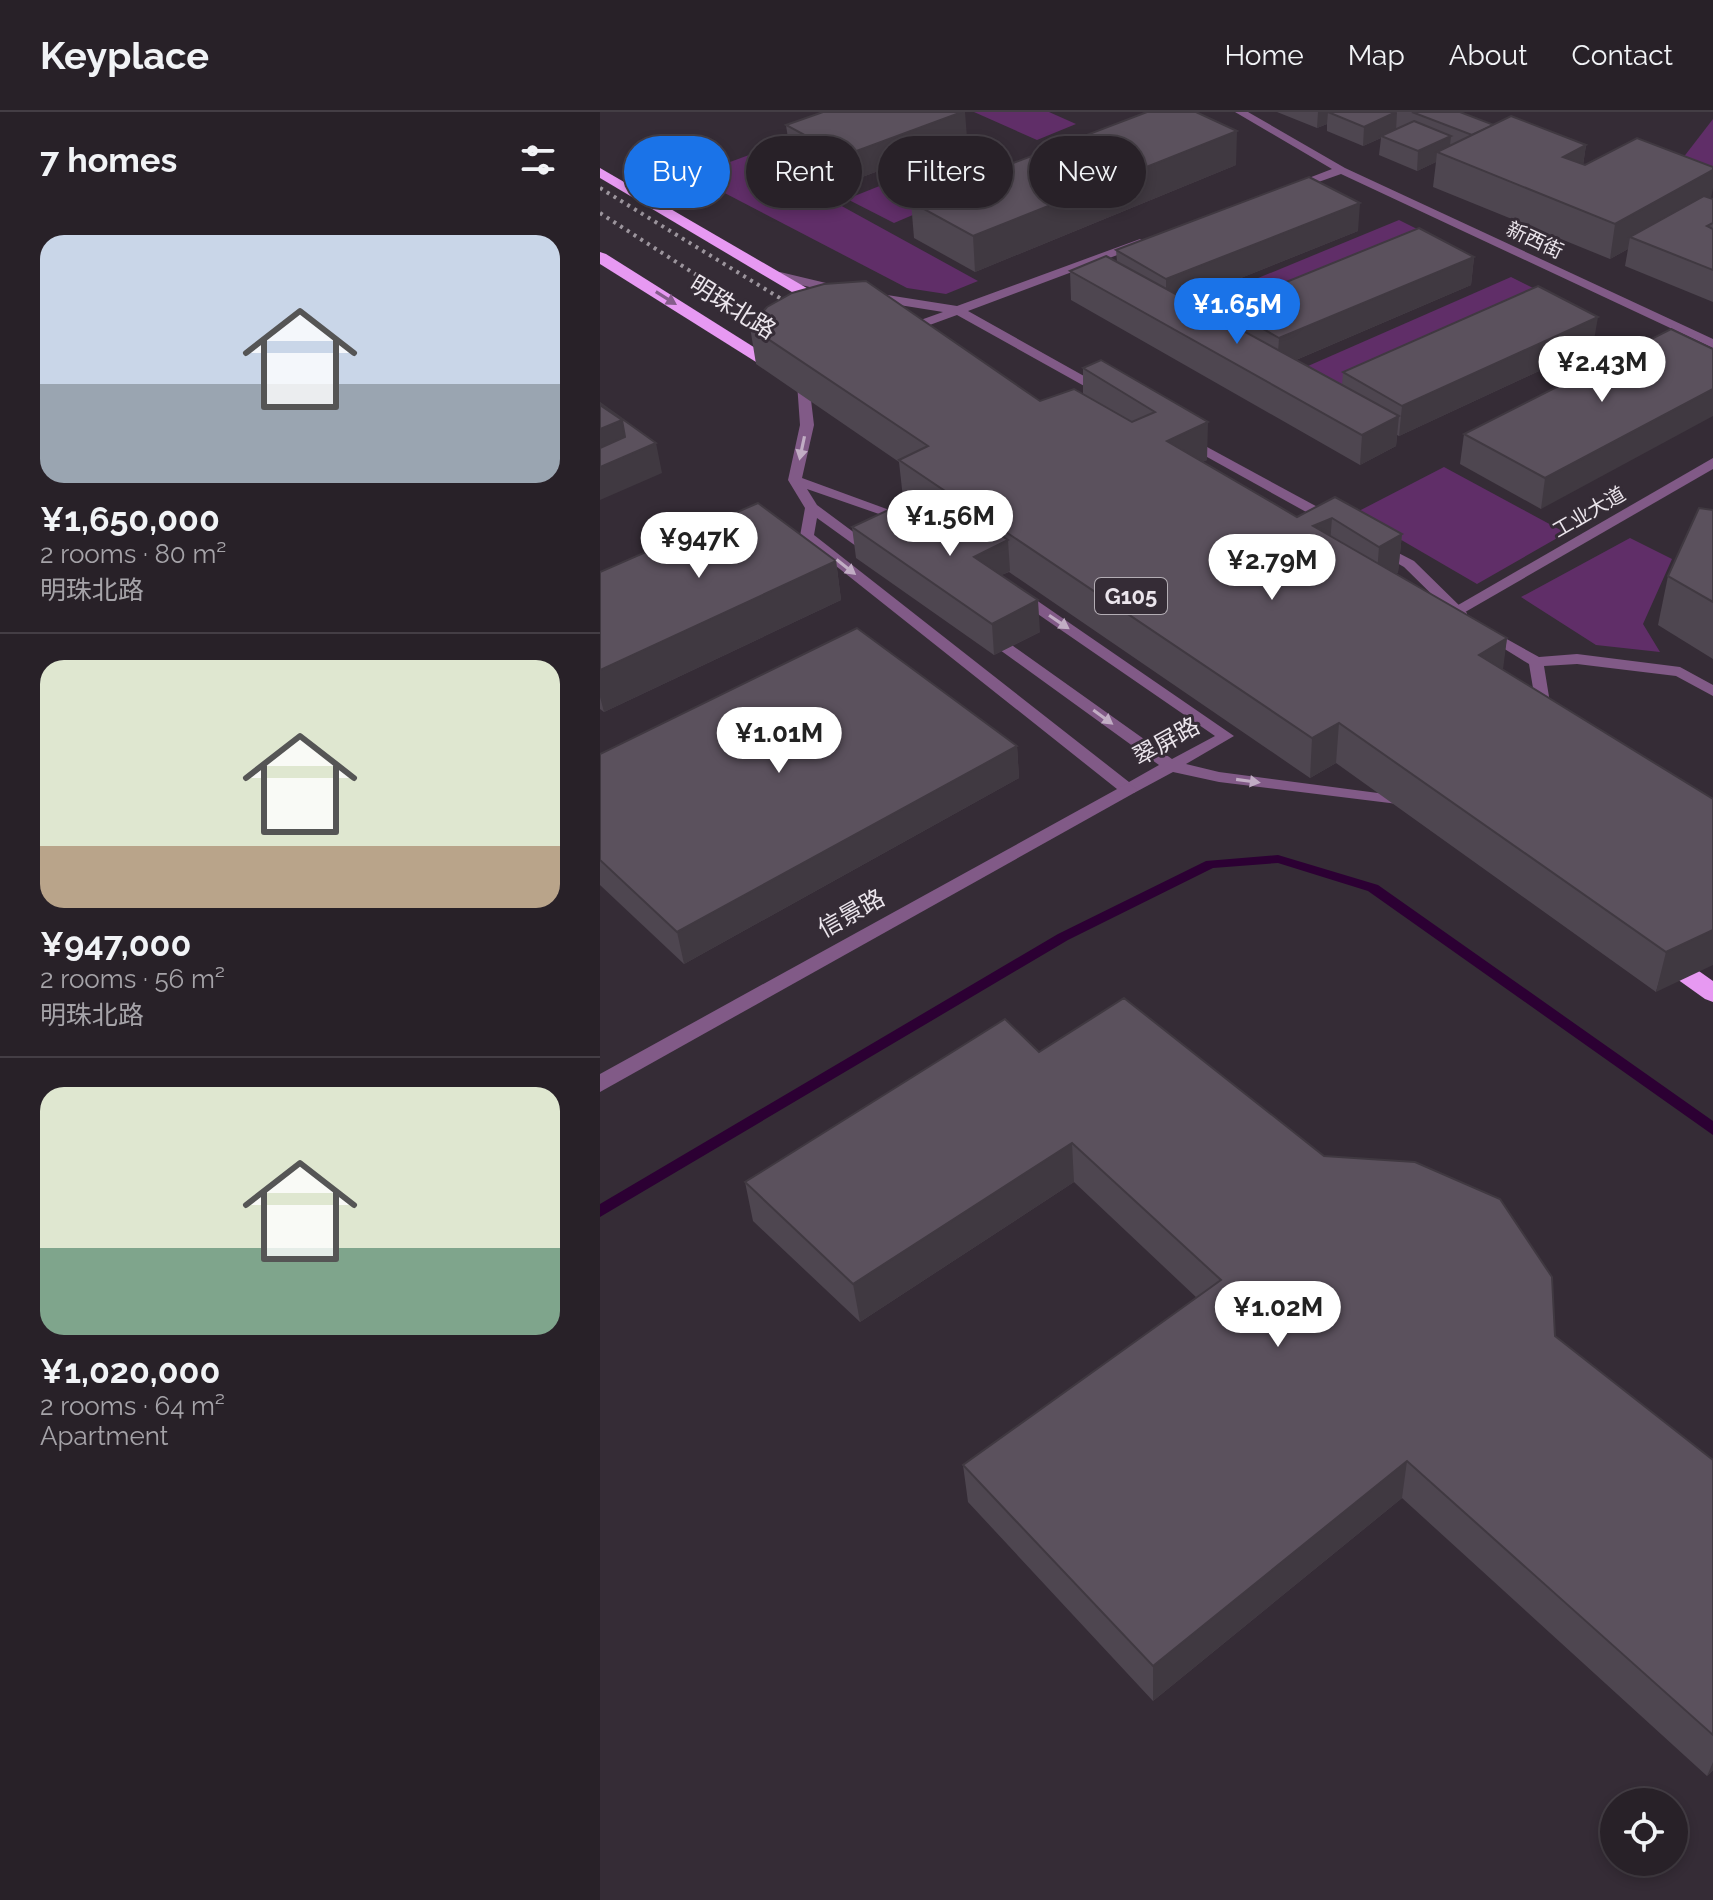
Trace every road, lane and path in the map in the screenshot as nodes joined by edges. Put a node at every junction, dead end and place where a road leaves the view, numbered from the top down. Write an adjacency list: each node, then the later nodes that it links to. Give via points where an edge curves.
1 (1240, 112): 2 (lane, 新西街)
2 (1341, 170): 4 (lane); 11 (lane, 新西街)
3 (600, 172): 7 (highway, 明珠北路)
4 (1283, 191)
5 (1150, 239): 8 (lane)
6 (600, 257): 12 (highway, 明珠北路, one-way to 12)
7 (780, 276): 8 (lane, via 861,296); 9 (highway, 明珠北路)
8 (957, 310): 10 (lane); 14 (lane)
9 (843, 316)
10 (893, 335)
11 (1713, 344)
12 (803, 383): 13 (highway, 明珠北路); 17 (lane, one-way to 17, via 807,425)
13 (829, 401)
14 (1121, 403)
15 (1176, 433): 20 (lane)
16 (1713, 463): 24 (street, 工业大道)
17 (795, 480): 18 (lane); 19 (lane)
18 (812, 508): 22 (lane); 30 (lane, one-way to 30, via 807,536)
19 (917, 526)
20 (1340, 526)
21 (1368, 541): 24 (lane, via 1409,564)
22 (880, 557)
23 (1008, 587): 29 (lane, 翠屏路, one-way to 29, via 1226,736)
24 (1454, 612): 26 (lane)
25 (969, 621): 29 (lane, one-way to 29)
26 (1536, 662): 27 (lane, via 1577,659 1680,672); 28 (lane)
27 (1713, 691)
28 (1545, 737)
29 (1171, 766): 30 (lane, 翠屏路); 31 (lane, one-way to 31)
30 (1128, 789): 34 (street, 信景路)
31 (1429, 805)
32 (1649, 947): 33 (highway)
33 (1713, 993)
34 (600, 1084)

